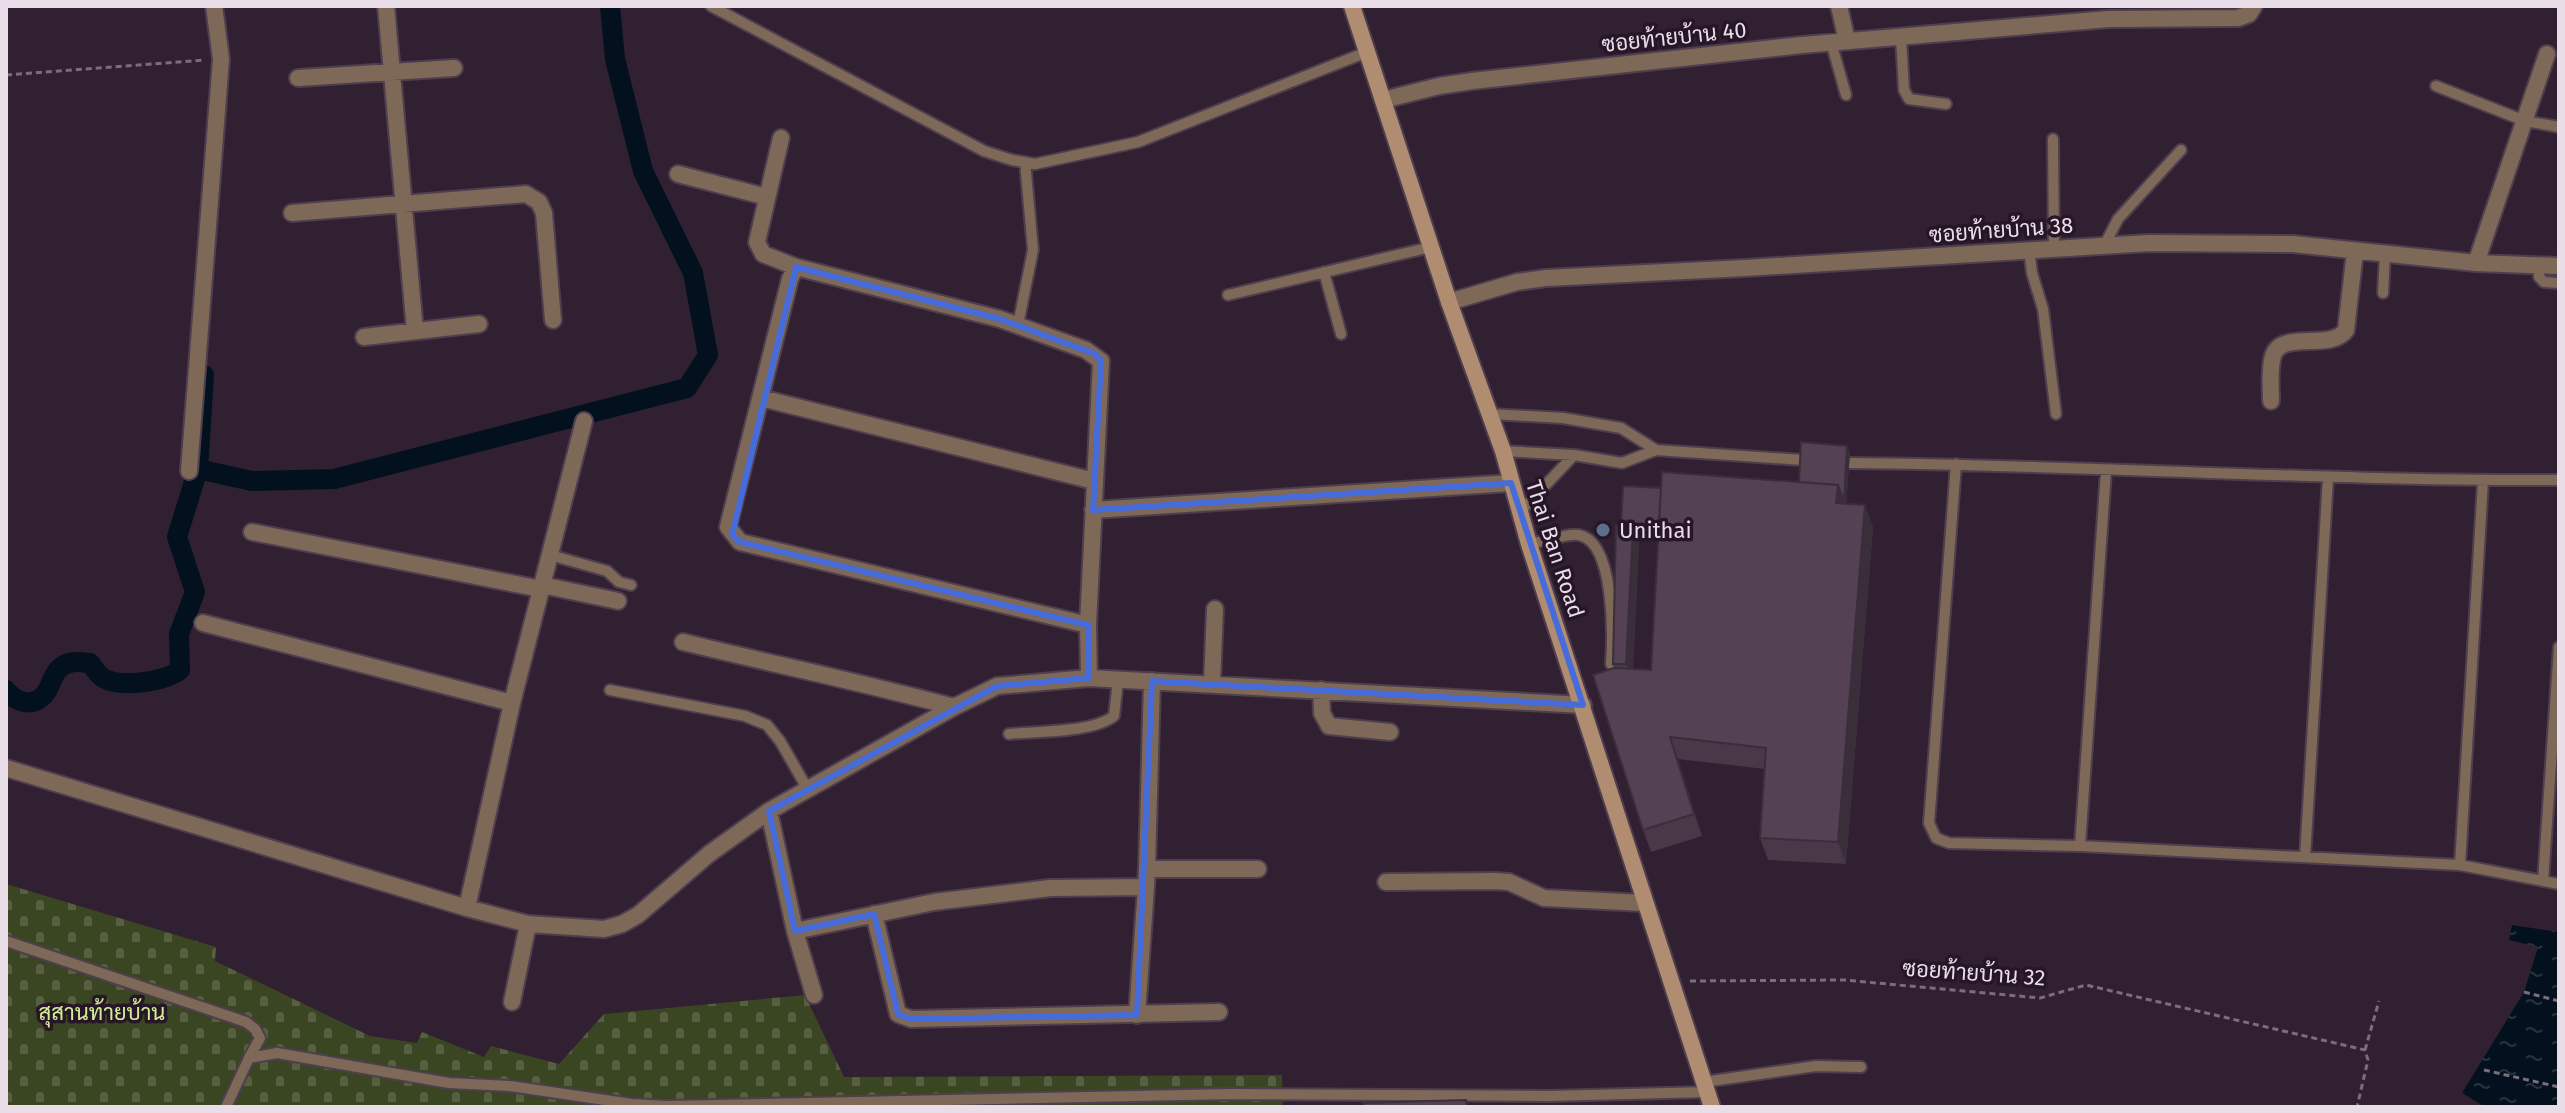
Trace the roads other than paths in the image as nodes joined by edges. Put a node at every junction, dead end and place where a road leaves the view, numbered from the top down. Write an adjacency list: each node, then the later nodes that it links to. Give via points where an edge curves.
1 (214, 6): 61 (street, via 221,59)
2 (386, 6): 13 (street)
3 (711, 6): 24 (lane, via 984,151)
4 (1352, 6): 10 (street, Thai Ban Road)
5 (1839, 6): 9 (street)
6 (2254, 6): 7 (street, ซอยท้ายบ้าน 40, via 2238,18)
7 (2108, 12): 8 (street, ซอยท้ายบ้าน 40)
8 (1901, 37): 9 (street, ซอยท้ายบ้าน 40); 18 (lane, via 1909,99)
9 (1839, 42): 16 (lane); 17 (street, ซอยท้ายบ้าน 40, via 1472,81)
10 (1367, 52): 17 (street, Thai Ban Road); 24 (lane, via 1138,142)
11 (2547, 54): 19 (street)
12 (454, 68): 13 (street)
13 (392, 71): 14 (street); 27 (street)
14 (298, 78)
15 (2436, 86): 19 (lane)
16 (1846, 95)
17 (1383, 100): 30 (street, Thai Ban Road)
18 (1946, 104)
19 (2525, 121): 20 (lane); 35 (street)
20 (2559, 127)
21 (781, 138): 26 (street)
22 (2053, 139): 31 (lane)
23 (2181, 150): 29 (lane, via 2118,219)
24 (1025, 162): 46 (lane, via 1033,250)
25 (678, 174): 26 (street)
26 (767, 197): 38 (street, via 758,247)
27 (403, 205): 28 (street); 44 (street, via 526,194 539,202); 47 (street)
28 (292, 213)
29 (2104, 246): 31 (street, ซอยท้ายบ้าน 38); 33 (street, ซอยท้ายบ้าน 38, via 2293,244)
30 (1431, 247): 39 (lane); 43 (street, Thai Ban Road)
31 (2054, 249): 32 (street, ซอยท้ายบ้าน 38)
32 (2029, 250): 43 (street, ซอยท้ายบ้าน 38, via 1546,278); 53 (lane, via 2043,309)
33 (2355, 251): 34 (street, ซอยท้ายบ้าน 38); 51 (street, via 2346,330 2334,340 2280,346 2273,355)
34 (2385, 254): 35 (street, ซอยท้ายบ้าน 38); 41 (lane)
35 (2476, 263): 36 (street, ซอยท้ายบ้าน 38)
36 (2539, 266): 37 (street, ซอยท้ายบ้าน 38); 40 (lane, via 2544,282)
37 (2559, 266)
38 (796, 267): 46 (street); 50 (street)
39 (1324, 272): 42 (lane); 48 (lane)
40 (2559, 283)
41 (2383, 293)
42 (1228, 295)
43 (1449, 302): 52 (street, Thai Ban Road)
44 (553, 320)
45 (479, 324): 47 (street)
46 (1018, 325): 65 (street, via 1086,350 1101,361)
47 (415, 331): 49 (street)
48 (1341, 334)
49 (364, 337)
50 (761, 398): 65 (street); 78 (street, via 728,527 740,542)
51 (2271, 401)
52 (1490, 414): 55 (lane, via 1621,428); 56 (street, Thai Ban Road)
53 (2056, 414)
54 (584, 421): 72 (street)
55 (1656, 450): 57 (lane, via 1622,463); 58 (lane)
56 (1503, 451): 57 (lane); 67 (street, Thai Ban Road)
57 (1574, 455): 69 (lane)
58 (1803, 460)
59 (1849, 463): 60 (lane)
60 (1956, 464): 62 (lane); 96 (lane, via 1929,823 1936,838 1949,843)
61 (189, 471)
62 (2106, 471): 63 (lane); 96 (lane)
63 (2328, 478): 66 (lane); 97 (lane)
64 (2559, 480): 66 (lane)
65 (1094, 481): 68 (street)
66 (2483, 481): 98 (lane)
67 (1511, 483): 68 (street); 69 (street, Thai Ban Road)
68 (1093, 510): 78 (street)
69 (1520, 512): 71 (street, Thai Ban Road)
70 (252, 532): 74 (street)
71 (1529, 544): 81 (lane, via 1579,535 1599,552 1609,591); 89 (street, Thai Ban Road)
72 (550, 555): 73 (lane, via 607,571); 74 (street)
73 (631, 585)
74 (542, 587): 75 (street); 88 (street)
75 (618, 601)
76 (1215, 609): 85 (street)
77 (203, 623): 88 (street)
78 (1088, 625): 82 (street)
79 (683, 642): 90 (street)
80 (2559, 647): 101 (lane)
81 (1611, 664)
82 (1089, 678): 83 (street); 90 (street, via 997,686)
83 (1118, 680): 84 (street); 92 (lane, via 1114,716 1108,721)
84 (1152, 681): 85 (street); 99 (street)
85 (1212, 684): 87 (street)
86 (610, 690): 94 (lane, via 767,725)
87 (1321, 690): 89 (street); 91 (street, via 1322,713 1329,726)
88 (512, 703): 106 (street)
89 (1583, 705): 105 (street, Thai Ban Road)
90 (954, 707): 94 (street)
91 (1390, 732)
92 (1009, 734)
93 (6, 768): 106 (street)
94 (807, 788): 95 (street)
95 (769, 811): 108 (street, via 622,924 604,929); 109 (street)
96 (2080, 846): 97 (lane)
97 (2305, 857): 98 (lane)
98 (2460, 865): 101 (lane)
99 (1147, 869): 100 (street); 104 (street)
100 (1258, 869)
101 (2543, 881): 103 (lane)
102 (1386, 882): 105 (street, via 1509,882 1544,898)
103 (2559, 884)
104 (1146, 887): 107 (street, via 1050,888); 114 (street)
105 (1644, 903): 117 (street, Thai Ban Road)
106 (467, 908): 108 (street)
107 (874, 914): 109 (street); 114 (street, via 898,1014 911,1019)
108 (528, 924): 112 (street)
109 (795, 931): 111 (street)
110 (6, 941): 115 (lane, via 246,1022 260,1038)
111 (814, 995)
112 (512, 1002)
113 (1219, 1012): 114 (street)
114 (1137, 1015)
115 (249, 1058): 118 (lane, via 277,1053 449,1083 510,1086); 119 (lane)
116 (1861, 1067): 117 (lane, via 1816,1066)
117 (1708, 1094): 118 (lane, via 1231,1094)
118 (631, 1105)
119 (226, 1107)

